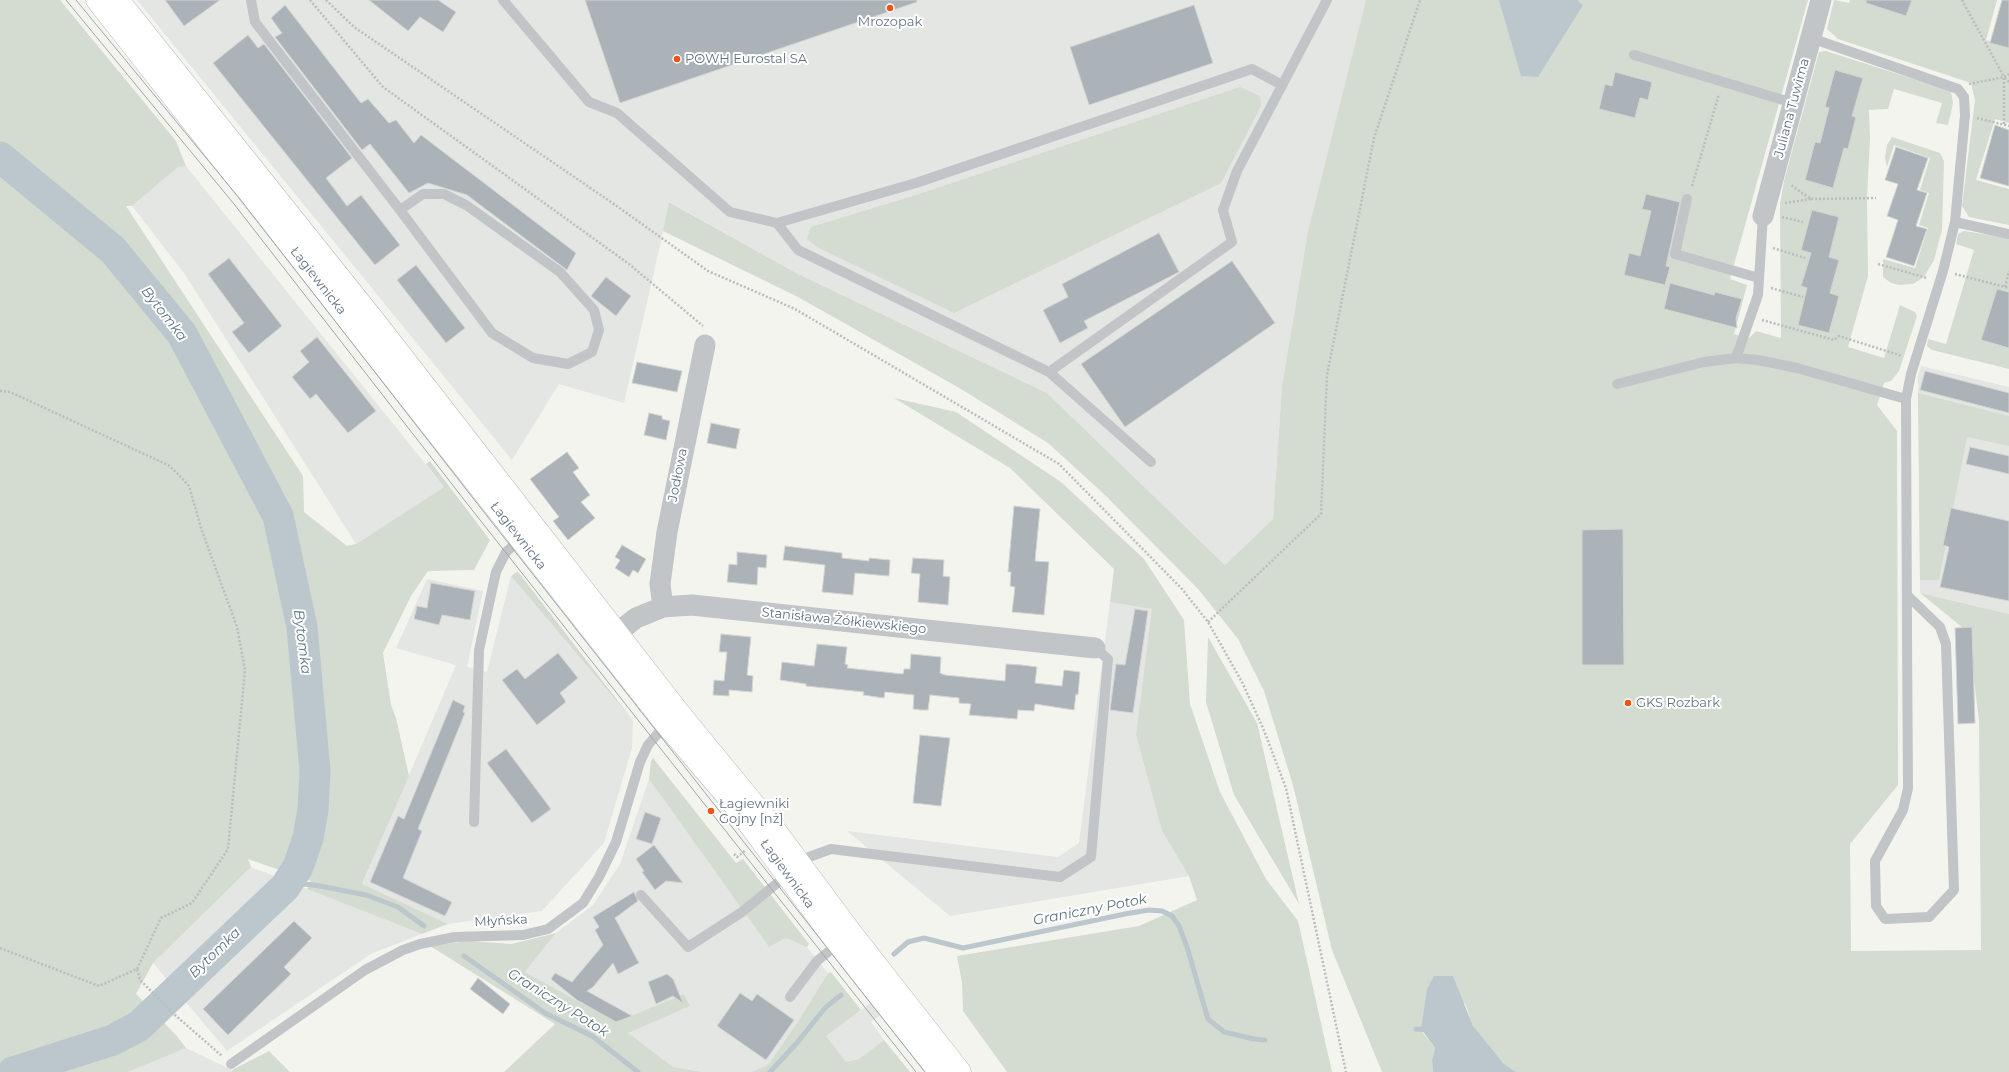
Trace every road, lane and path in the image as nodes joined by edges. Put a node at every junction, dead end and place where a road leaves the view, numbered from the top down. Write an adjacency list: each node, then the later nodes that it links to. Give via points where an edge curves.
1 (97, 0): 50 (main road, Łagiewnicka)
2 (118, 0): 50 (main road, Łagiewnicka, via 375,322)
3 (251, 0): 26 (lane, via 255,22)
4 (310, 0): 42 (path, via 383,86 629,264 703,326)
5 (326, 0): 53 (path, via 354,27 708,271 795,309 1059,464 1182,589)
6 (503, 0): 29 (lane, via 589,102 617,113 730,212)
7 (1327, 0): 17 (lane)
8 (1420, 0): 53 (path, via 1374,138 1327,375 1321,514)
9 (1821, 0): 11 (street, Juliana Tuwima)
10 (1962, 0): 14 (path)
11 (1811, 38): 18 (lane); 19 (street, Juliana Tuwima)
12 (1634, 55): 15 (lane)
13 (2009, 74): 14 (path)
14 (2004, 77): 16 (path); 18 (path, via 1971,83); 21 (path)
15 (1725, 82): 19 (lane); 24 (path, via 1719,94)
16 (2009, 82)
17 (1282, 85): 29 (lane, via 1252,70 916,183); 45 (lane, via 1237,171 1224,210 1232,242)
18 (1958, 89): 20 (lane, via 1964,97)
19 (1794, 103): 27 (street, Juliana Tuwima)
20 (1965, 115): 21 (path); 28 (lane)
21 (2004, 124): 22 (path)
22 (2009, 126)
23 (1876, 198): 25 (path)
24 (1688, 199): 36 (lane, via 1675,254)
25 (1811, 199)
26 (400, 210): 26 (lane, via 492,333 533,358 568,364 592,352 599,330 594,310 560,272 466,205 444,194 424,194)
27 (1763, 216): 31 (lane)
28 (1955, 222): 30 (lane); 34 (lane)
29 (777, 223): 45 (lane, via 798,250)
30 (2009, 234)
31 (1761, 244): 32 (path); 36 (lane)
32 (1805, 258)
33 (1878, 264): 37 (path)
34 (1943, 271): 37 (lane); 38 (path)
35 (2009, 271): 38 (path)
36 (1759, 281): 40 (path); 41 (lane, via 1758,295)
37 (1940, 282): 44 (lane)
38 (2005, 287): 39 (path)
39 (2009, 288)
40 (1803, 298)
41 (1750, 317): 43 (lane); 44 (path, via 1834,340 1839,336)
42 (705, 345): 52 (street, Jodłowa, via 667,532 660,584)
43 (1736, 358): 46 (lane, via 1704,362); 48 (lane, via 1797,368)
44 (1915, 360): 48 (lane)
45 (1049, 372): 49 (lane)
46 (1617, 384)
47 (0, 391): 62 (path, via 10,392 168,465 189,486 200,528 237,626 245,670 228,849 192,903 161,918)
48 (1906, 399): 51 (lane)
49 (1151, 462)
50 (527, 534): 54 (main road, Łagiewnicka); 57 (lane, via 506,552 496,572 479,650)
51 (1907, 595): 51 (lane, via 1908,788 1903,810 1875,861 1876,906 1885,919 1929,917 1954,890 1946,644 1940,627)
52 (663, 607): 54 (street, Stanisława Żółkiewskiego, via 636,618); 55 (street, Stanisława Żółkiewskiego, via 692,605)
53 (1208, 622): 67 (path, via 1242,682 1286,788)
54 (610, 639): 56 (main road, Łagiewnicka)
55 (1095, 648): 58 (lane, via 1108,658 1091,857 1060,877 831,849 809,857)
56 (672, 719): 58 (main road, Łagiewnicka, via 738,809); 64 (lane, Młyńska, via 648,744 640,762 616,842 600,877 583,903 548,929 523,935 455,937 403,950 364,970)
57 (474, 822)
58 (794, 870): 59 (lane, via 742,912 688,947); 60 (main road, Łagiewnicka)
59 (641, 896)
60 (845, 939): 63 (lane, via 817,961); 65 (main road, Łagiewnicka); 66 (main road, Łagiewnicka)
61 (0, 948): 62 (path, via 99,986)
62 (137, 968): 64 (path, via 140,980)
63 (790, 997)
64 (231, 1064)
65 (939, 1072)
66 (960, 1072)
67 (1346, 1072)

